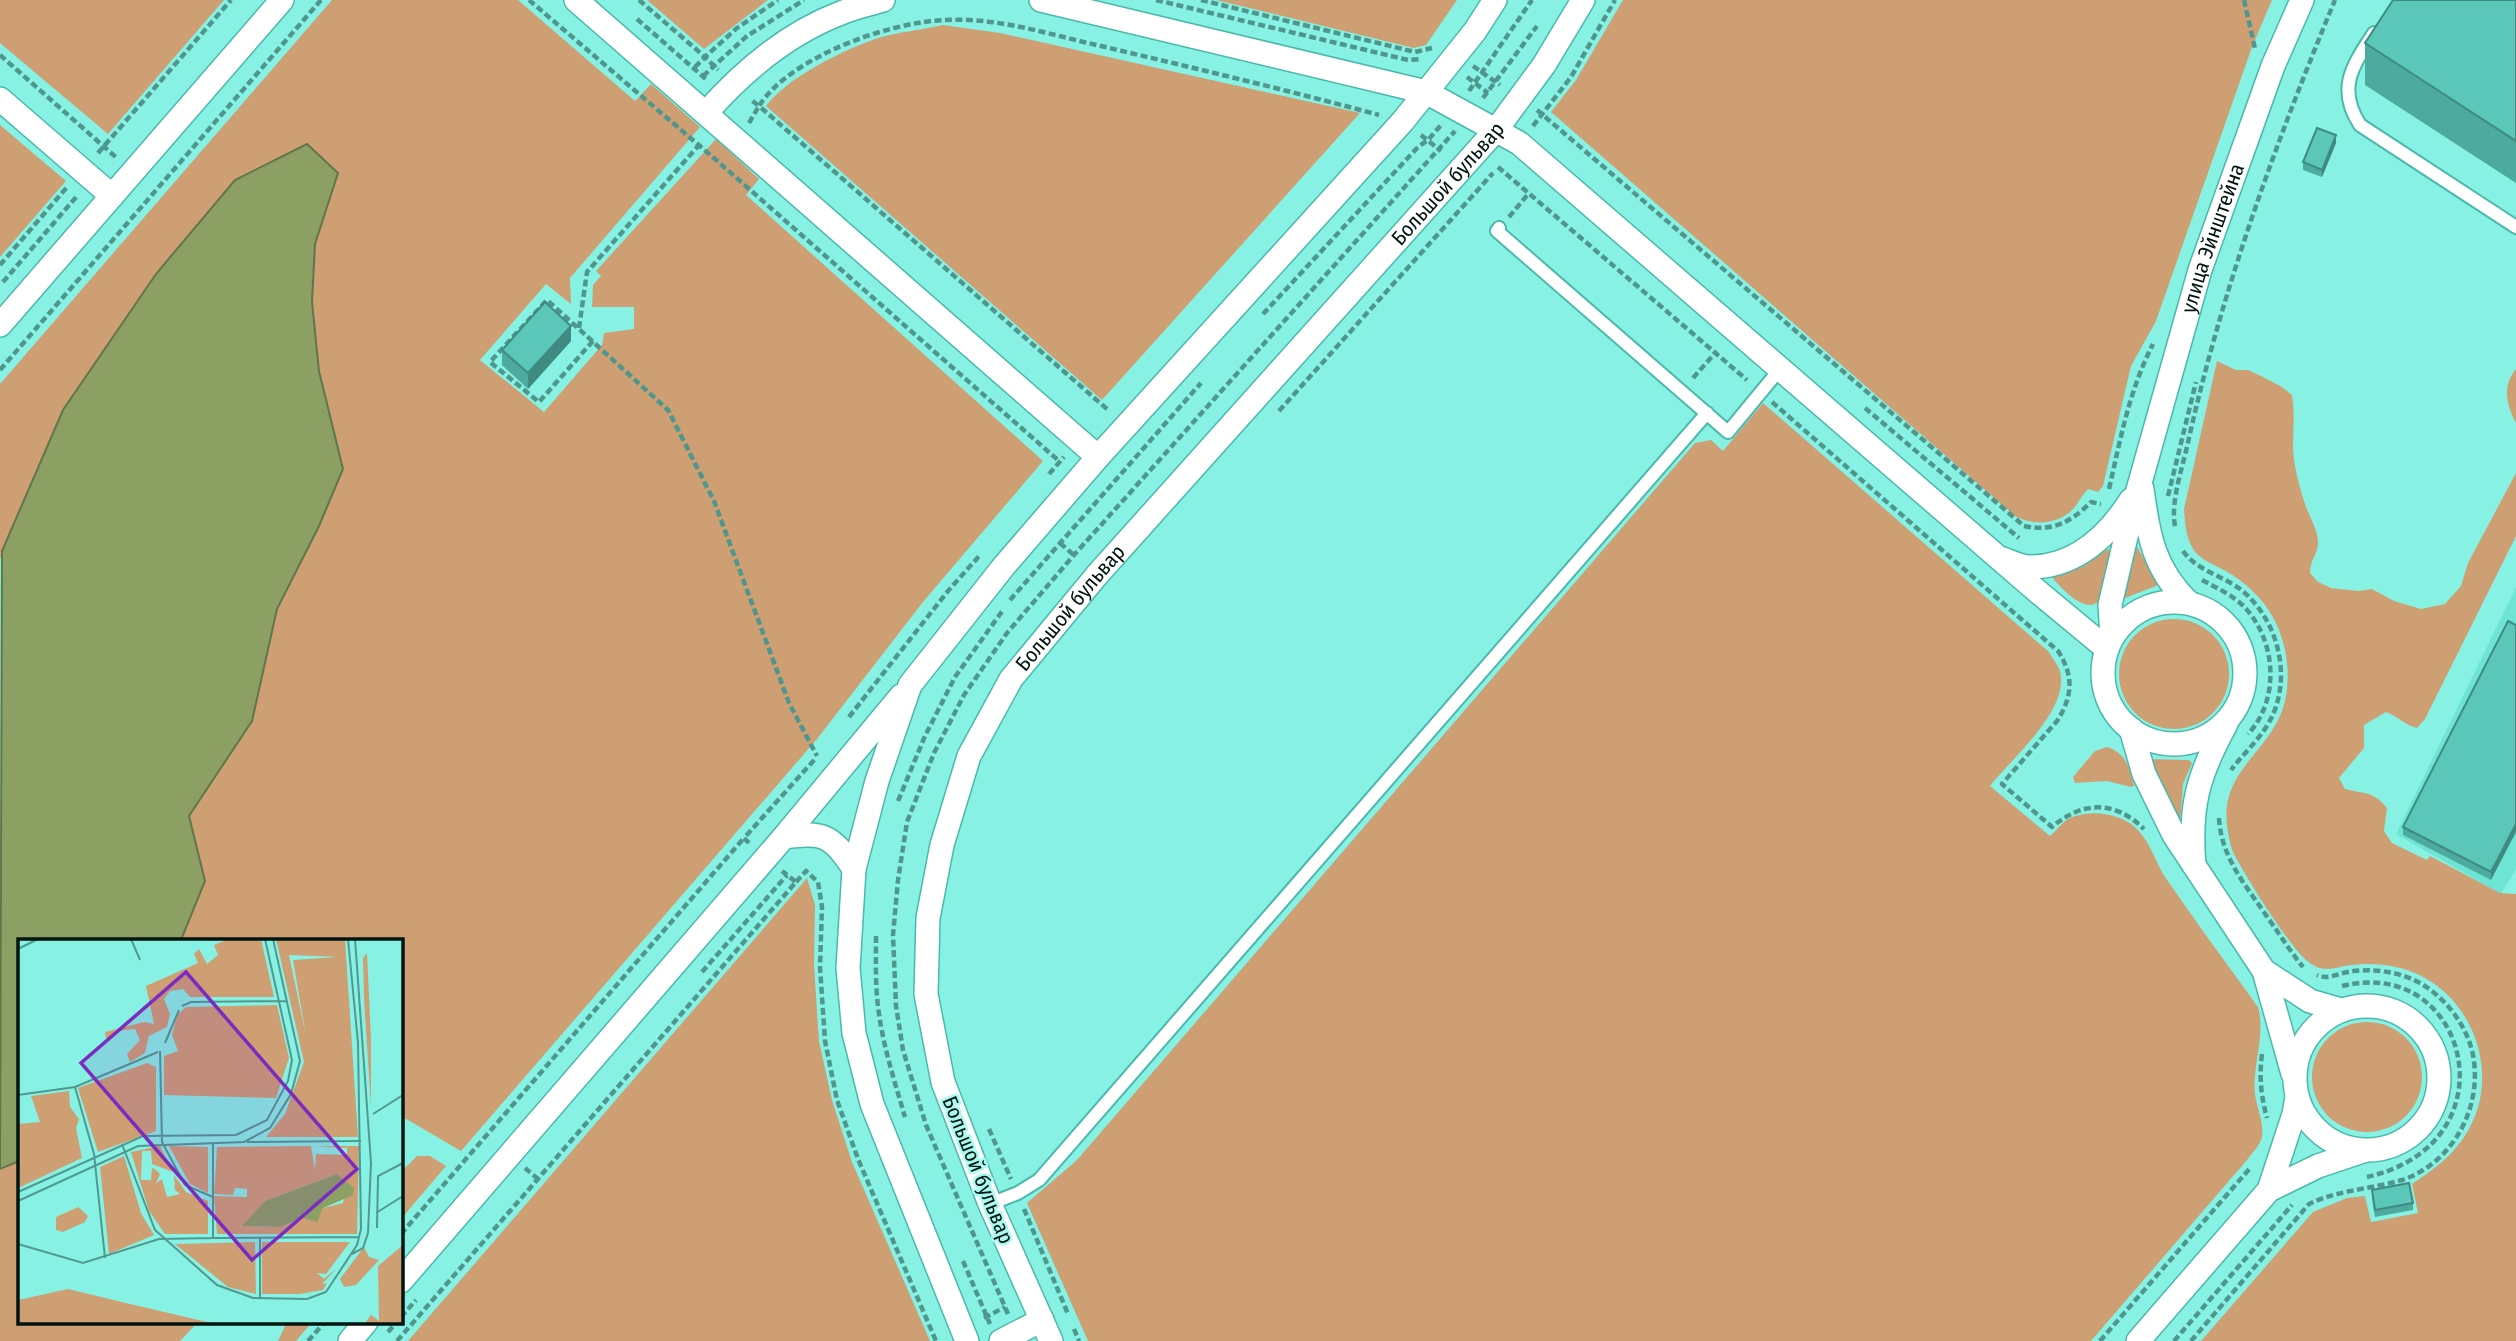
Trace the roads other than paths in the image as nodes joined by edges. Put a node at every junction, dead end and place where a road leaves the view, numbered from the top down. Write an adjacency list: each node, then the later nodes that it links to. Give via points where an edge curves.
1 (282, 0): 14 (street)
2 (576, 0): 12 (street)
3 (883, 0): 12 (street, via 841,13 779,46 733,83)
4 (1041, 0): 8 (street)
5 (1494, 0): 10 (street)
6 (1583, 0): 13 (street, Большой бульвар, via 1544,65)
7 (2302, 0): 21 (street, улица Эйнштейна, via 2200,270)
8 (1109, 8): 10 (street)
9 (2382, 20): 15 (lane, via 2350,74 2350,106 2360,125)
10 (1426, 92): 13 (street); 20 (street)
11 (0, 99): 14 (street)
12 (712, 118): 20 (street)
13 (1496, 130): 18 (street, via 1519,143); 36 (street, Большой бульвар, via 1097,575 1011,679 969,756 942,845 928,918 926,994 943,1082)
14 (112, 196): 17 (street)
15 (2516, 226)
16 (1499, 228): 19 (lane, via 1497,231 1685,388)
17 (0, 325)
18 (1780, 369): 19 (lane, via 1728,432); 22 (street)
19 (1707, 413): 36 (lane, via 1040,1180)
20 (1098, 457): 25 (street)
21 (2141, 482): 22 (street, via 2125,509 2076,557 2028,567); 23 (street, via 2150,542 2175,590); 24 (street, via 2110,605)
22 (2000, 558): 24 (street)
23 (2189, 603): 24 (street, via 2171,601 2137,612); 26 (street, via 2221,619 2241,648 2245,683)
24 (2110, 643): 27 (street, via 2104,684 2116,714)
25 (910, 685): 28 (street); 30 (street, via 877,781)
26 (2231, 715): 27 (street, via 2218,729 2183,743 2165,743); 29 (street, via 2196,790)
27 (2131, 729): 29 (street, via 2165,821)
28 (784, 837): 30 (street, via 813,833 828,839); 37 (street)
29 (2194, 868): 31 (street)
30 (854, 870): 42 (street, via 848,968 854,1033 872,1104)
31 (2264, 971): 32 (street, via 2310,1001); 33 (street)
32 (2341, 1010): 33 (street, via 2307,1037 2298,1057); 34 (street, via 2362,1005 2403,1014 2432,1045 2439,1065 2433,1108 2421,1126 2405,1140)
33 (2296, 1088): 34 (street, via 2307,1118 2322,1135 2342,1146); 35 (street, via 2294,1114)
34 (2364, 1150): 35 (street)
35 (2269, 1190): 43 (street)
36 (990, 1204): 39 (street, Большой бульвар)
37 (402, 1281)
38 (364, 1324): 41 (street)
39 (1046, 1331): 40 (street)
40 (1003, 1335)
41 (349, 1341)
42 (967, 1341)
43 (2138, 1341)

